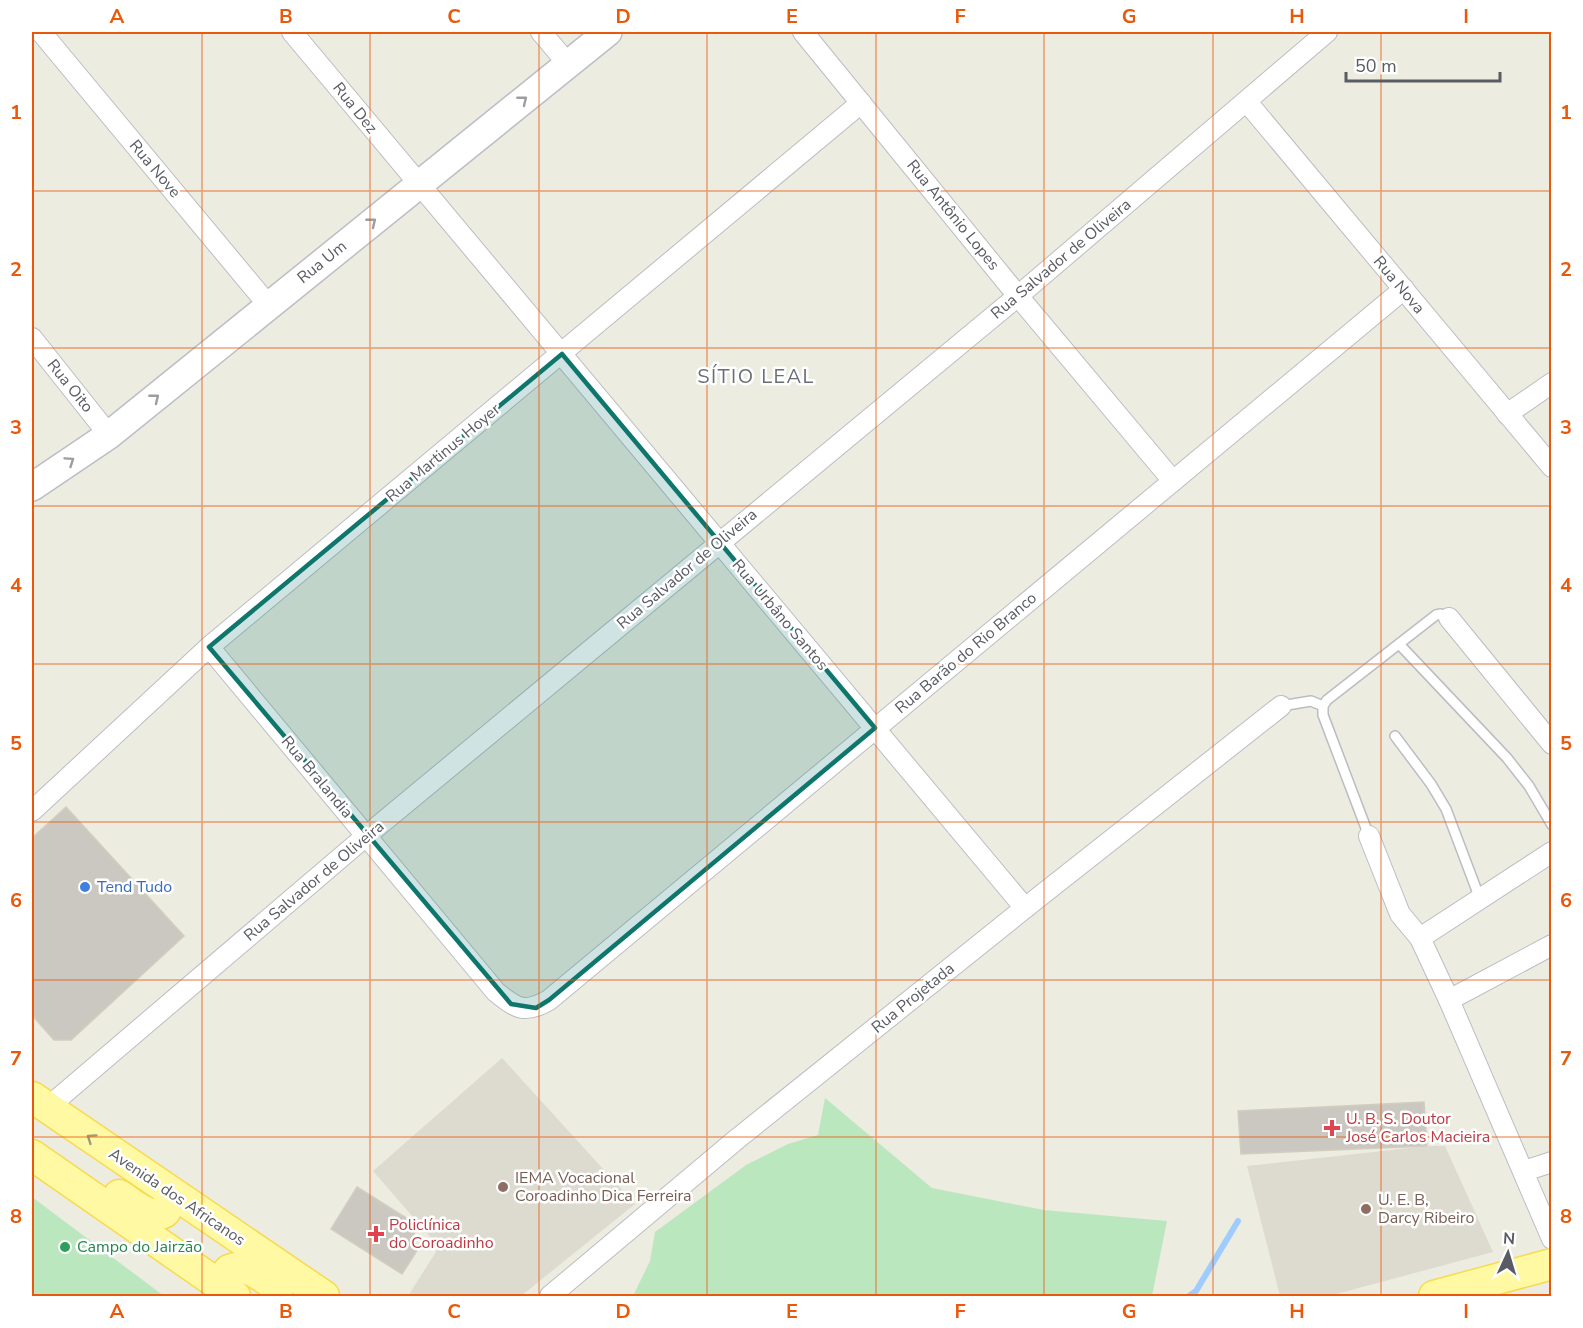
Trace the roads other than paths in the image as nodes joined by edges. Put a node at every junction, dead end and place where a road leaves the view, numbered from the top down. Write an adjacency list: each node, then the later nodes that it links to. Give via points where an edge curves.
1 (41, 32): 13 (street, Rua Nove)
2 (292, 32): 10 (street, Rua Dez)
3 (541, 32): 7 (street)
4 (608, 32): 7 (main road, Rua Um)
5 (803, 32): 9 (street, Rua Antônio Lopes)
6 (1327, 32): 8 (street, Rua Salvador de Oliveira)
7 (568, 64): 10 (main road, Rua Um, one-way to 7)
8 (1246, 102): 11 (street, Rua Nova); 12 (street, Rua Salvador de Oliveira)
9 (861, 103): 12 (street, Rua Antônio Lopes); 15 (street, Rua Martinus Hoyer)
10 (418, 185): 13 (main road, Rua Um, one-way to 10); 15 (street, Rua Urbâno Santos)
11 (1404, 290): 17 (street, Rua Nova); 20 (street, Rua Barão do Rio Branco)
12 (1018, 296): 20 (street, Rua Antônio Lopes); 22 (street, Rua Salvador de Oliveira)
13 (269, 306): 18 (main road, Rua Um, one-way to 13)
14 (32, 338): 18 (street, Rua Oito)
15 (562, 354): 22 (street, Rua Urbâno Santos); 25 (street, Rua Martinus Hoyer)
16 (1551, 383): 17 (street)
17 (1507, 414): 19 (street, Rua Nova)
18 (109, 435): 21 (main road, Rua Um, one-way to 18)
19 (1551, 467)
20 (1173, 481): 28 (street, Rua Barão do Rio Branco)
21 (32, 487)
22 (718, 543): 28 (street, Rua Urbâno Santos); 33 (street, Rua Salvador de Oliveira)
23 (1449, 618): 24 (lane, via 1436,615); 30 (street)
24 (1399, 644): 27 (lane); 32 (lane, via 1507,758 1529,786)
25 (209, 647): 31 (street, Rua Martinus Hoyer); 33 (street, Rua Bralandia)
26 (1281, 706): 27 (lane, via 1311,701); 37 (street, Rua Projetada)
27 (1323, 706): 34 (lane, via 1323,715)
28 (875, 728): 37 (street, Rua Urbâno Santos); 41 (street, Rua Barão do Rio Branco, via 549,1000 536,1008)
29 (1395, 736): 36 (lane, via 1446,809)
30 (1551, 744)
31 (32, 811)
32 (1551, 825)
33 (366, 836): 41 (street, Rua Bralandia, via 496,992); 42 (street, Rua Salvador de Oliveira)
34 (1369, 836): 38 (street, via 1400,914)
35 (1551, 852): 36 (street)
36 (1480, 899): 38 (street)
37 (1024, 908): 53 (street, Rua Projetada, via 737,1139)
38 (1420, 938): 40 (street)
39 (1551, 945): 40 (street)
40 (1449, 1000): 45 (street)
41 (524, 1008)
42 (39, 1102): 47 (main road, Avenida dos Africanos, one-way to 42)
43 (32, 1155): 46 (main road)
44 (1551, 1162): 45 (street)
45 (1524, 1171): 48 (street)
46 (58, 1174): 47 (main road, via 114,1191 148,1214 162,1215); 50 (main road)
47 (174, 1195): 52 (main road, Avenida dos Africanos)
48 (1551, 1239)
49 (1538, 1277): 54 (main road)
50 (226, 1291): 51 (main road, via 229,1269 241,1267)
51 (290, 1296)
52 (324, 1296)
53 (550, 1296)
54 (1434, 1296)

